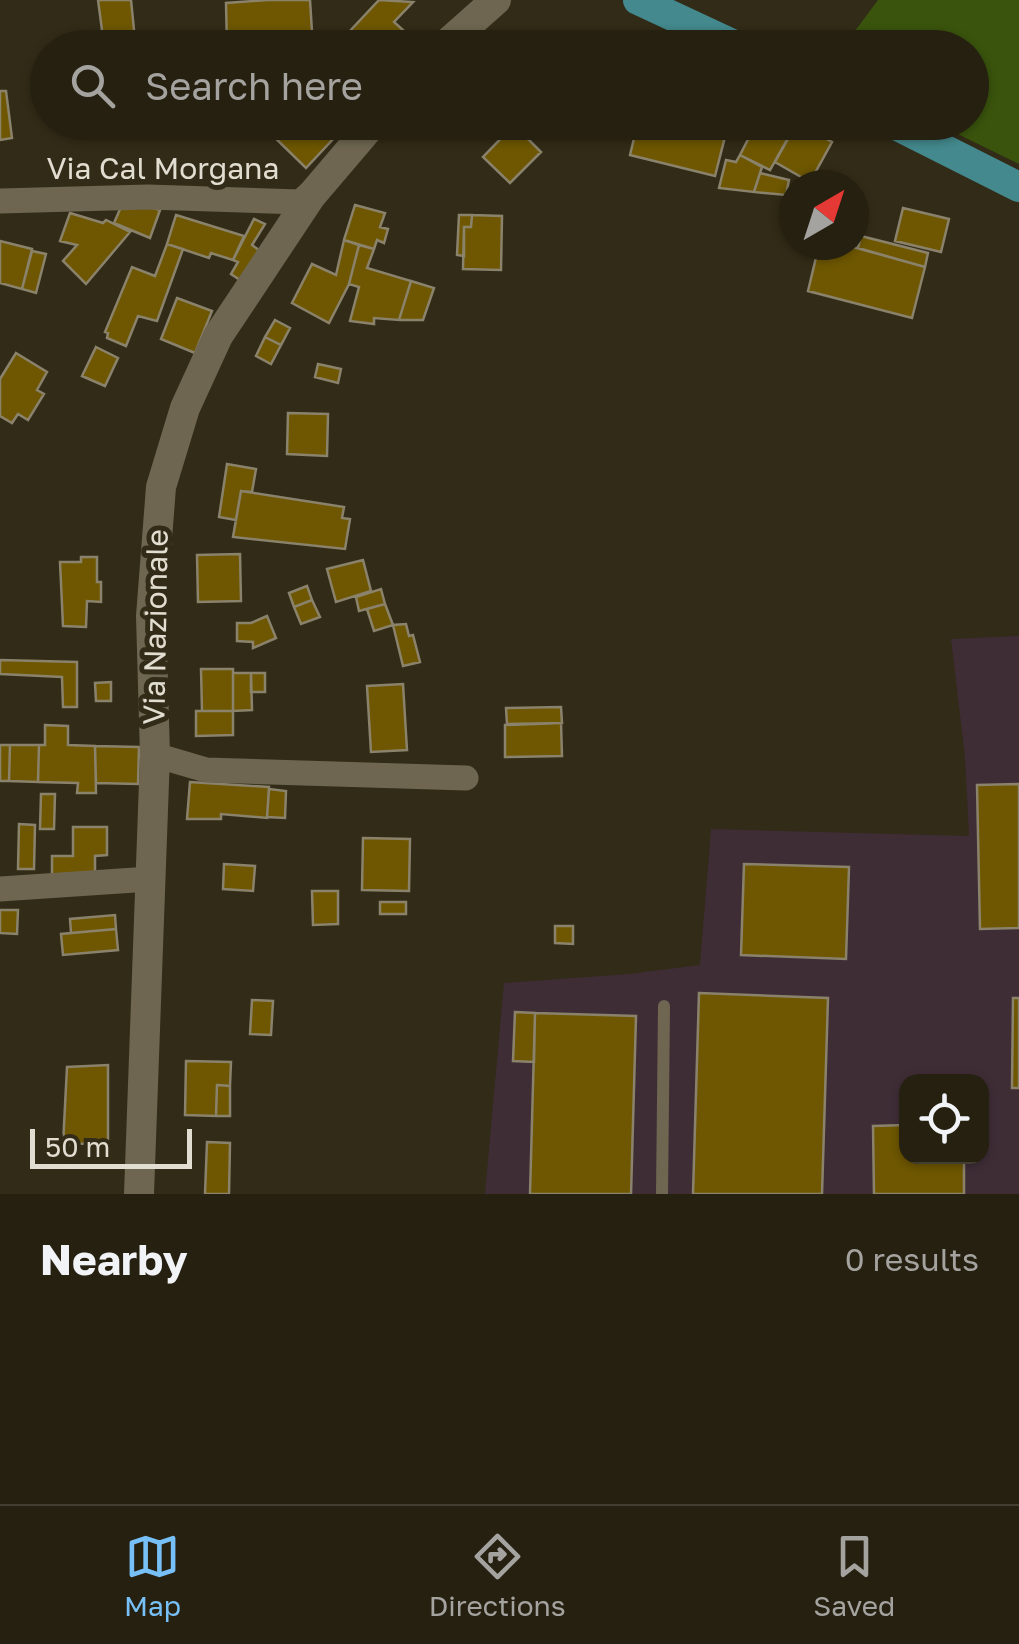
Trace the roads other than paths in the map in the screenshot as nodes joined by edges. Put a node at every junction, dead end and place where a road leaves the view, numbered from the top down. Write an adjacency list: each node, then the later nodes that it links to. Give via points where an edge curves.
1 (496, 0): 3 (street)
2 (638, 0): 4 (main road)
3 (462, 30)
4 (702, 30)
5 (359, 140): 7 (street, Via Nazionale)
6 (926, 140): 8 (main road)
7 (319, 186): 9 (street, Via Cal Morgana, via 300,202); 10 (street, Via Nazionale, via 218,336 184,408 161,487 151,616)
8 (1019, 187)
9 (0, 201)
10 (154, 755): 11 (street, via 206,770); 12 (street, Via Nazionale)
11 (466, 778)
12 (150, 879): 13 (street); 15 (street, Via Nazionale)
13 (0, 888)
14 (664, 1006): 16 (lane)
15 (139, 1194)
16 (662, 1194)

